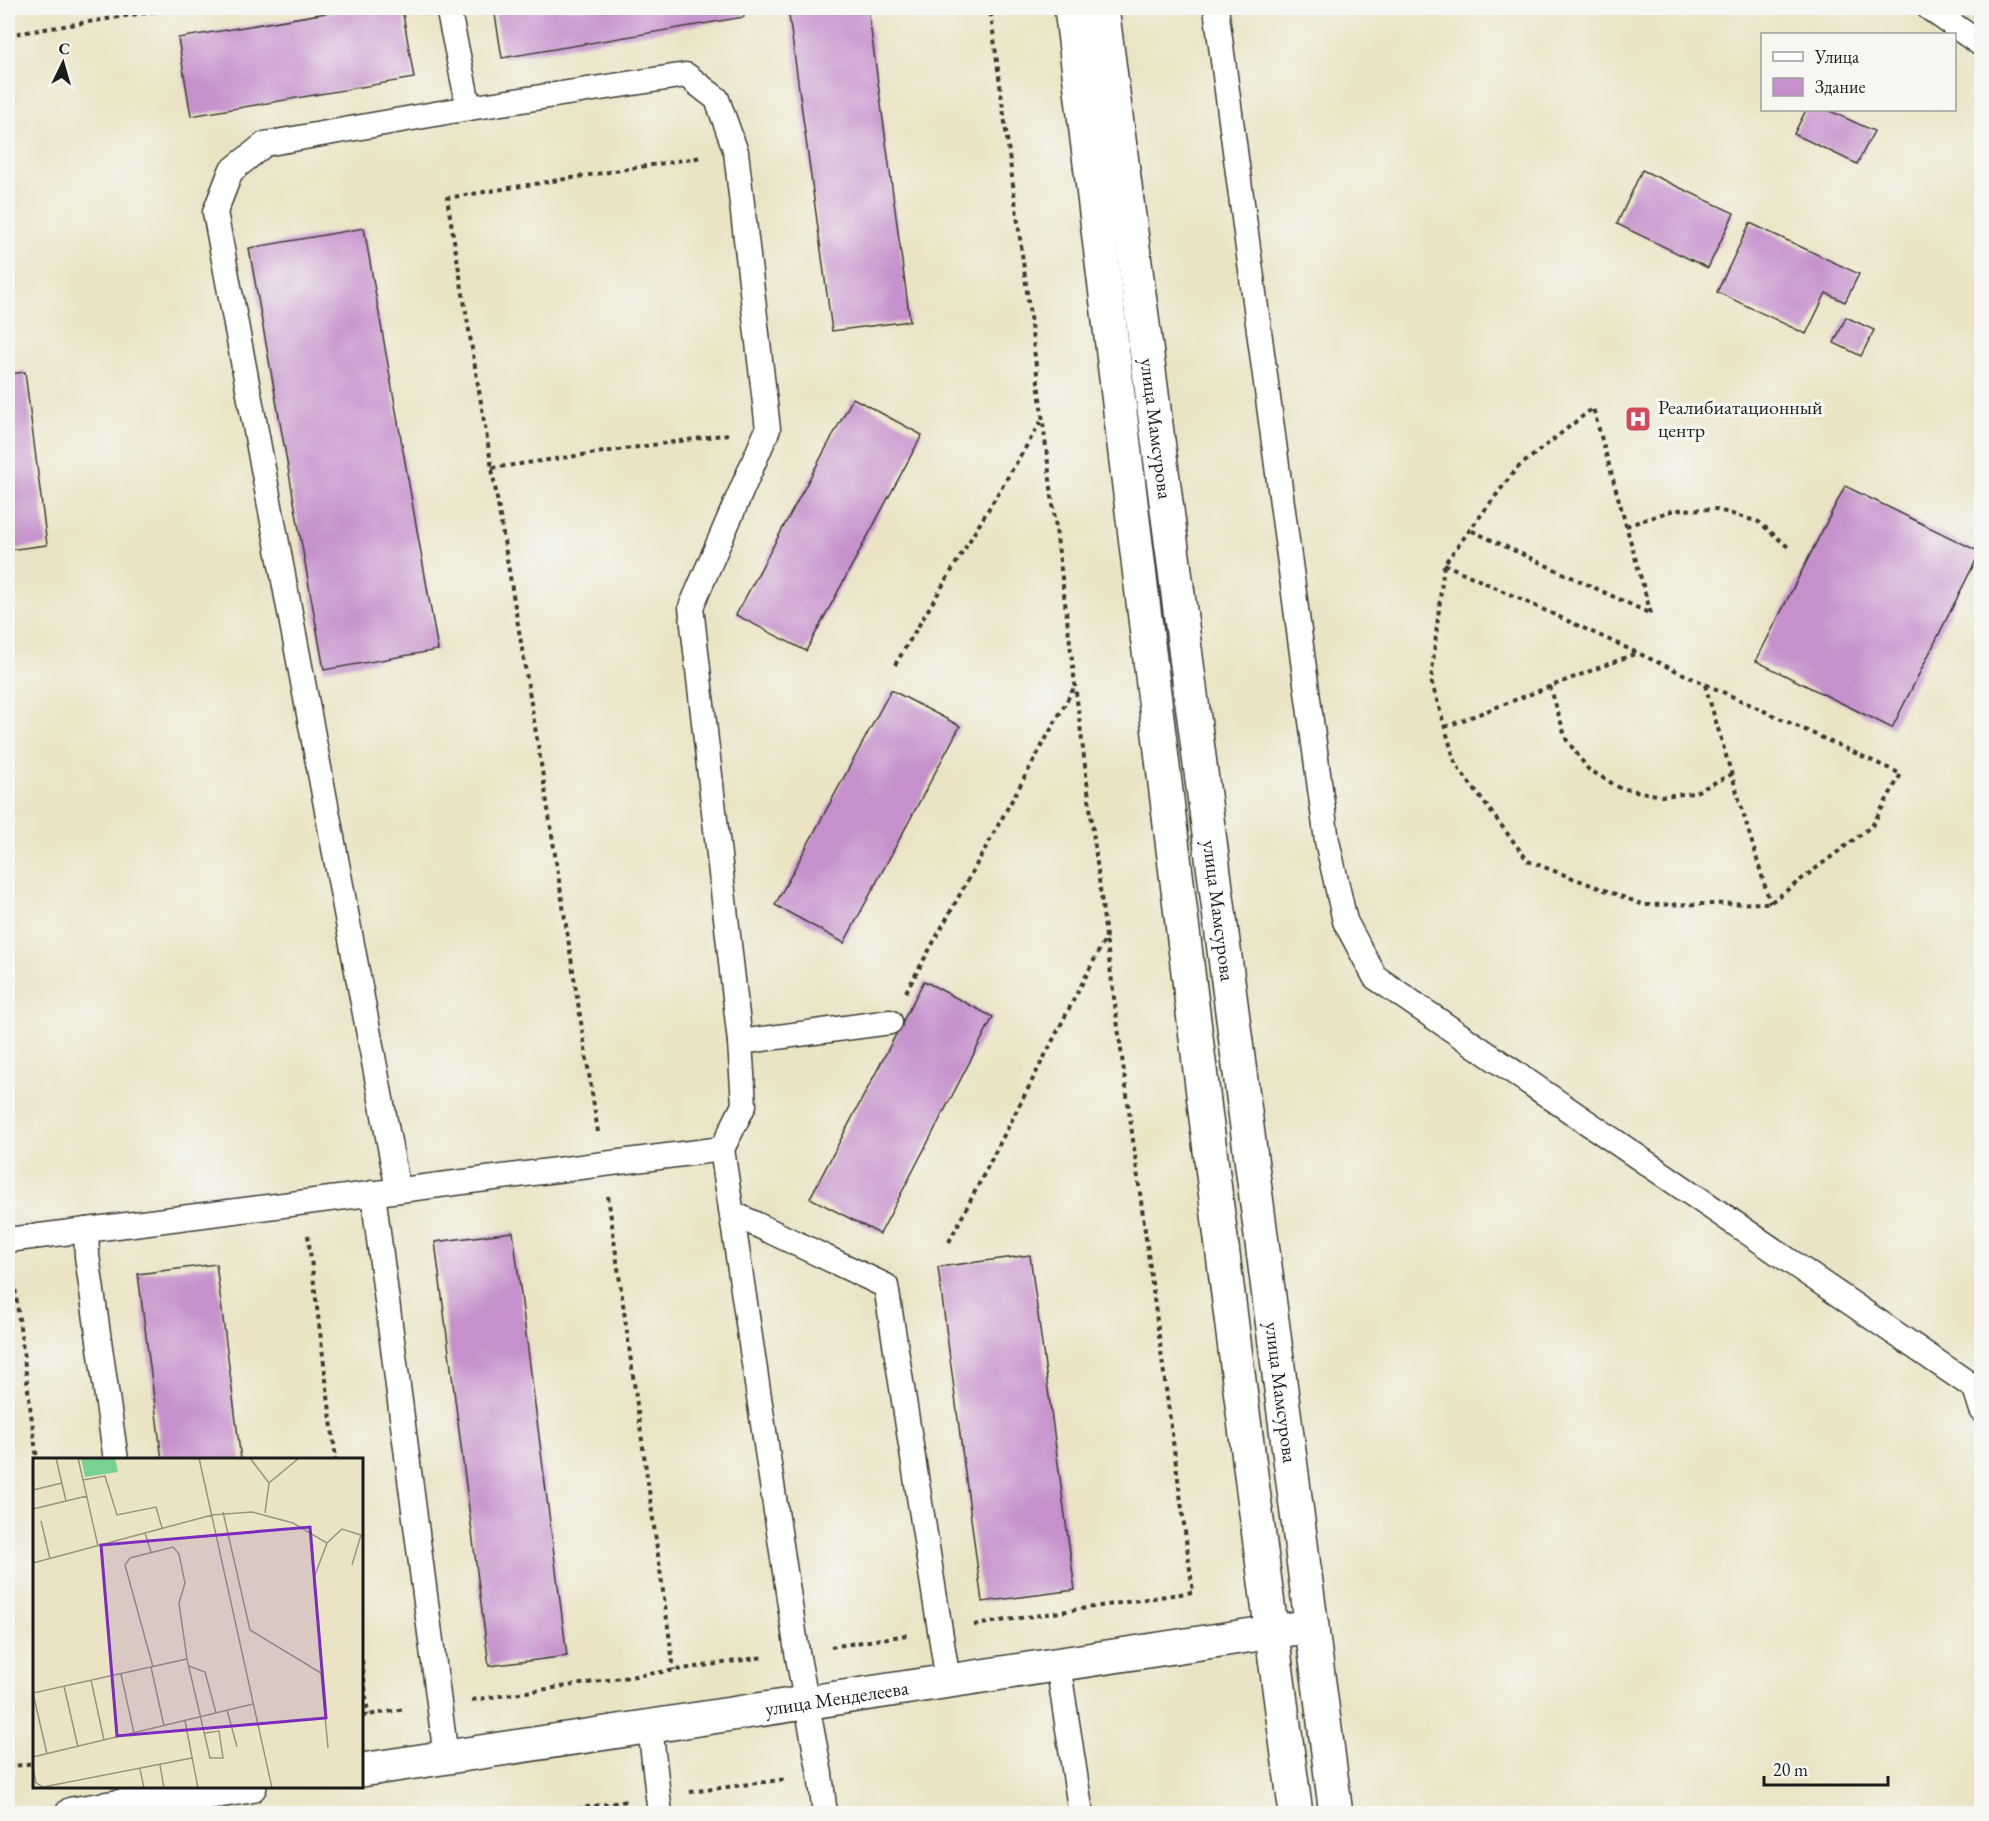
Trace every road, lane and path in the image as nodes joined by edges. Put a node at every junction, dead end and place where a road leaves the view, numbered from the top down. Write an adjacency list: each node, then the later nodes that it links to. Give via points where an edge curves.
1 (175, 8): 8 (path)
2 (448, 8): 10 (lane)
3 (990, 8): 12 (path)
4 (1071, 8): 46 (main road, улица Мамсурова)
5 (1102, 8): 45 (main road, улица Мамсурова)
6 (1216, 8): 40 (lane, via 1327,842 1345,921 1375,977 1975,1388)
7 (1929, 8): 9 (lane)
8 (8, 35)
9 (1982, 45)
10 (469, 108): 11 (lane, via 686,75 717,99); 32 (lane, via 265,144 231,171 215,212)
11 (736, 152): 13 (lane); 14 (path, via 447,198)
12 (1043, 419): 20 (path); 22 (path)
13 (768, 429): 14 (path); 29 (lane, via 691,607)
14 (492, 468): 31 (path)
15 (1626, 526): 16 (path, via 1651,614); 16 (path, via 1593,408 1516,469); 17 (path, via 1674,510 1715,509 1759,522)
16 (1470, 530): 18 (path)
17 (1788, 547)
18 (1444, 564): 19 (path); 24 (path, via 1431,680)
19 (1637, 653): 21 (path); 23 (path)
20 (895, 665)
21 (1704, 684): 25 (path); 26 (path, via 1901,774 1872,826)
22 (1075, 685): 27 (path); 28 (path)
23 (1550, 687): 24 (path); 25 (path, via 1566,739 1588,769 1620,788 1662,796 1694,793)
24 (1445, 727): 26 (path, via 1456,765 1528,861 1644,905)
25 (1732, 774): 26 (path)
26 (1770, 903)
27 (1106, 937): 38 (path); 44 (path)
28 (890, 1022): 29 (lane)
29 (740, 1042): 30 (lane, via 744,1105)
30 (722, 1149): 31 (lane); 34 (lane)
31 (603, 1164): 32 (lane); 49 (path)
32 (398, 1190): 33 (lane)
33 (373, 1193): 36 (lane); 54 (lane)
34 (732, 1213): 50 (lane, via 886,1286); 51 (lane)
35 (308, 1229): 43 (path)
36 (86, 1230): 37 (lane); 42 (lane)
37 (8, 1240)
38 (949, 1242)
39 (12, 1266): 41 (path)
40 (1982, 1410)
41 (37, 1458)
42 (116, 1458)
43 (336, 1458)
44 (1193, 1592)
45 (1312, 1626): 46 (main road, улица Менделеева); 65 (main road, улица Мамсурова)
46 (1271, 1632): 47 (main road, улица Менделеева); 64 (main road, улица Мамсурова)
47 (1058, 1664): 50 (main road, улица Менделеева); 63 (lane)
48 (363, 1669): 52 (path)
49 (674, 1670)
50 (948, 1681): 51 (main road, улица Менделеева)
51 (806, 1702): 53 (main road, улица Менделеева); 62 (lane)
52 (368, 1715)
53 (650, 1726): 54 (main road, улица Менделеева); 61 (lane)
54 (446, 1757): 57 (main road, улица Менделеева)
55 (33, 1763): 56 (path)
56 (8, 1767)
57 (363, 1770)
58 (225, 1788): 59 (main road)
59 (162, 1793): 60 (main road)
60 (72, 1814)
61 (660, 1814)
62 (825, 1814)
63 (1081, 1814)
64 (1296, 1814)
65 (1336, 1814)

